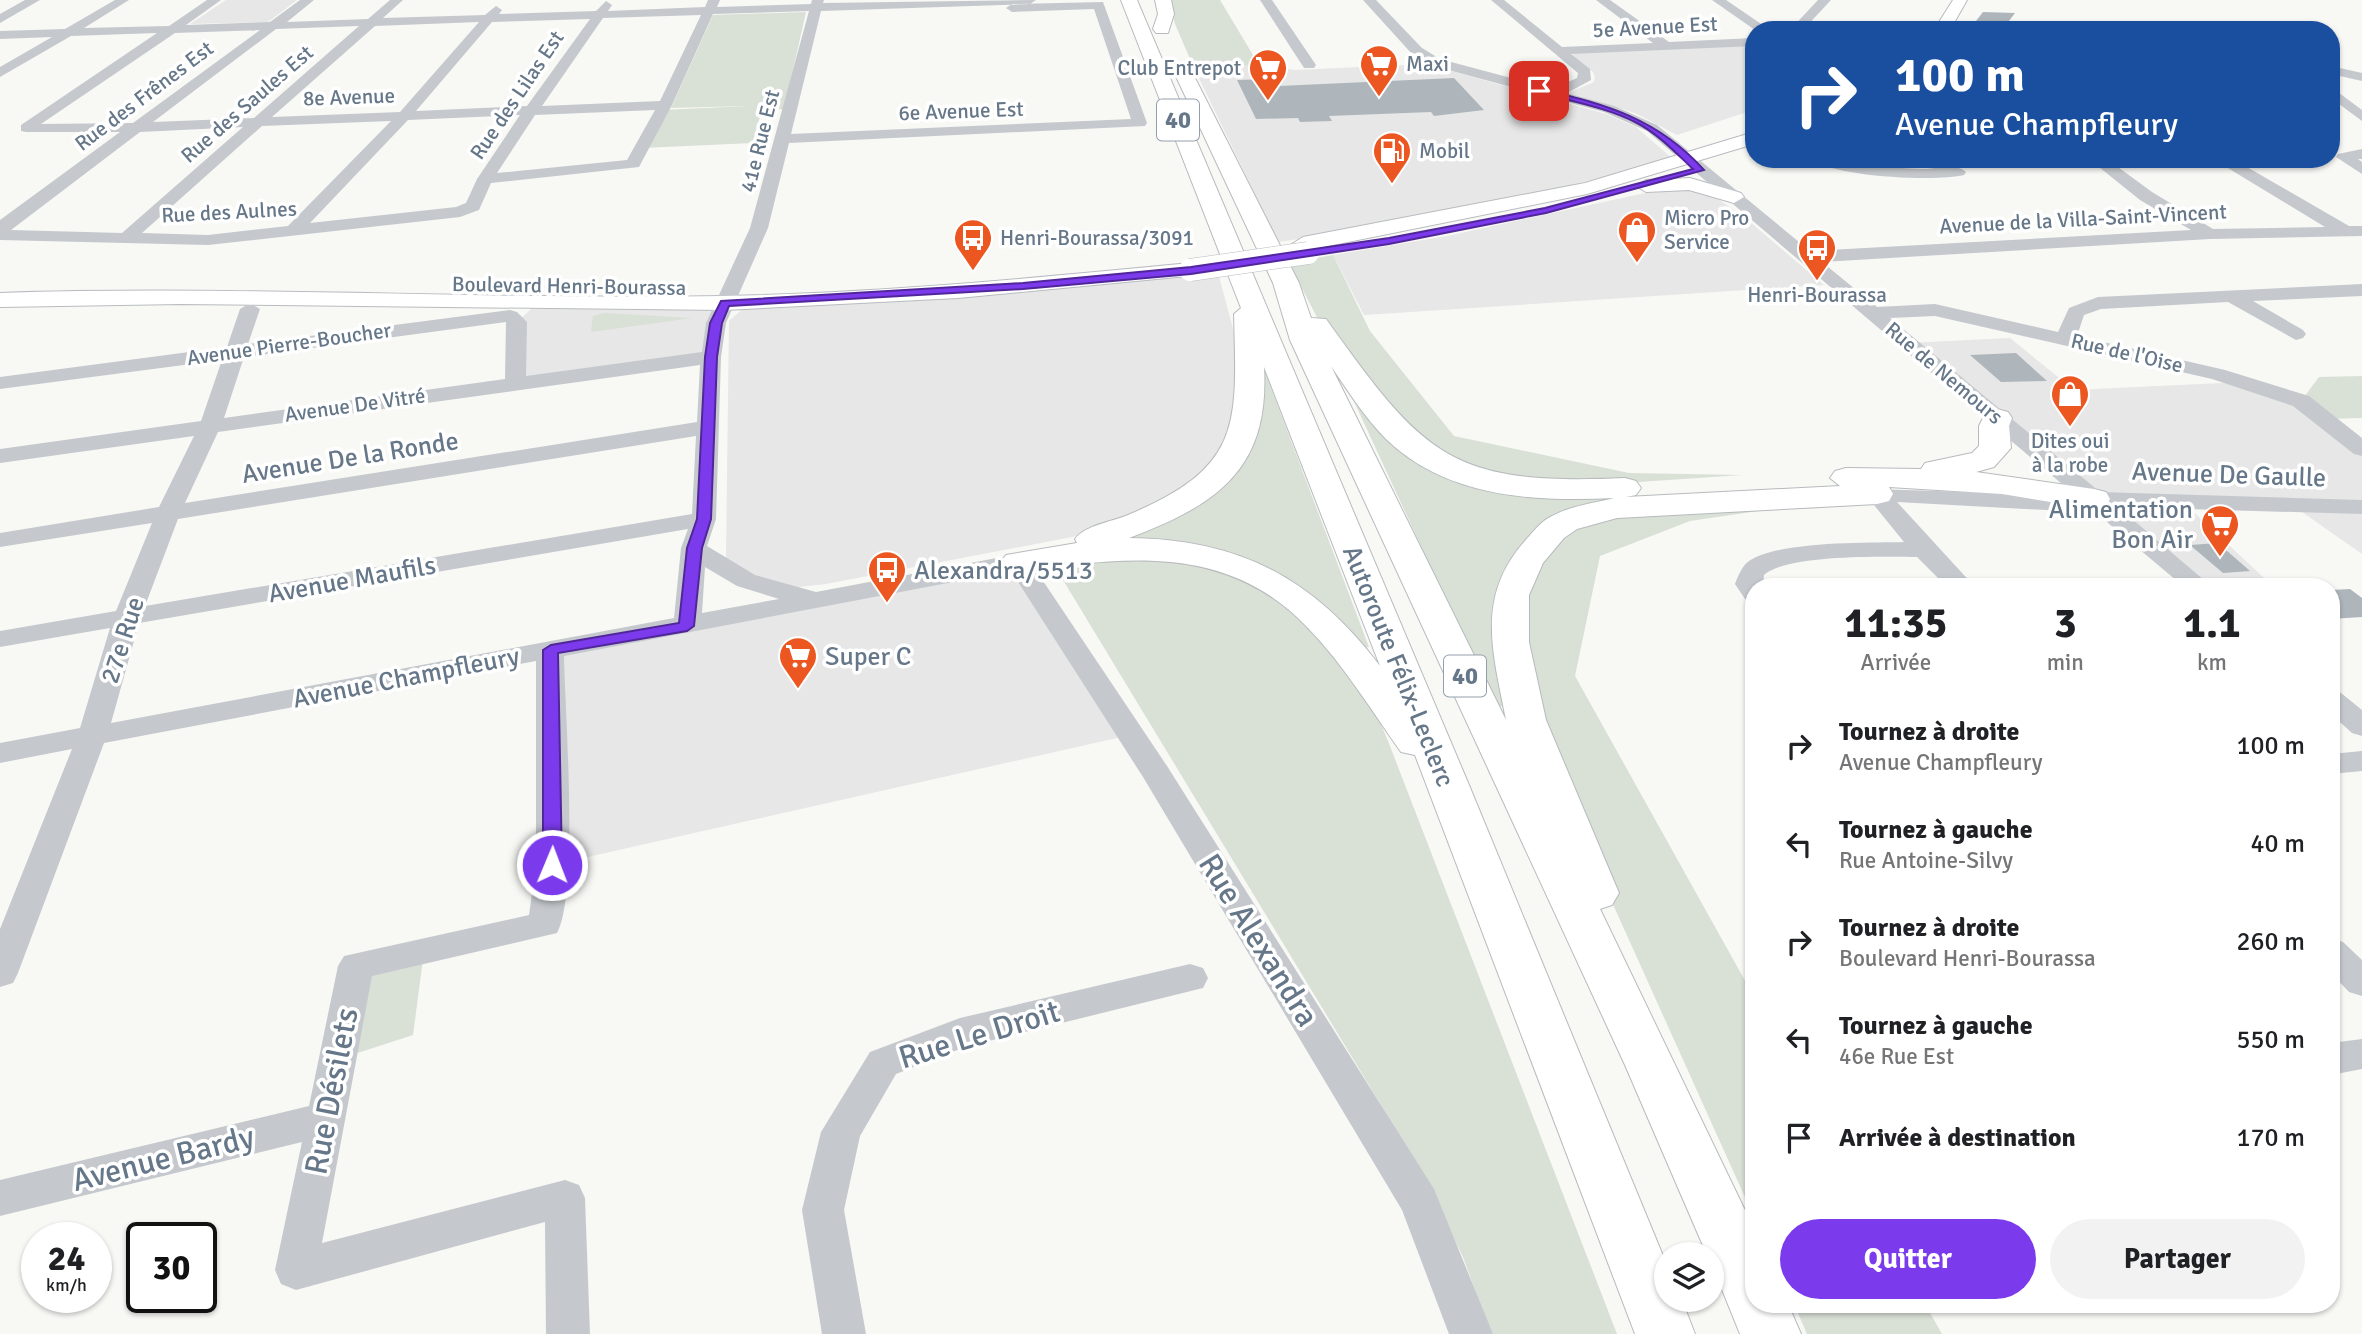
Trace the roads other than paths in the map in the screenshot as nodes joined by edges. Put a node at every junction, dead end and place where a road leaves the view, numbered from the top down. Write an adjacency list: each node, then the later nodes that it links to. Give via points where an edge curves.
1 (34, 0): 22 (street)
2 (123, 0): 30 (street)
3 (215, 0): 29 (street)
4 (307, 0): 28 (street, Rue des Frênes Est)
5 (397, 0): 27 (street, Rue des Saules Est)
6 (504, 0): 23 (street)
7 (610, 0): 21 (street, Rue des Lilas Est)
8 (1030, 0): 17 (street)
9 (1266, 0): 35 (street)
10 (1369, 0): 41 (street, Rue de Nemours, via 1417,51 1434,62)
11 (1497, 0): 34 (street)
12 (1602, 0): 33 (street)
13 (1718, 0): 24 (street)
14 (1807, 0): 18 (street)
15 (1961, 0): 26 (main road)
16 (1148, 2): 73 (highway, Autoroute Félix-Leclerc / 40); 76 (highway, Autoroute Félix-Leclerc / 40)
17 (952, 3): 19 (street); 50 (street, 6e Avenue Est, via 953,9 1099,5 1140,122)
18 (1822, 3): 25 (street)
19 (817, 4): 20 (street, via 761,10); 50 (street, 41e Rue Est)
20 (711, 6): 21 (street); 43 (street)
21 (598, 15): 23 (street); 44 (street, Rue des Lilas Est)
22 (0, 19)
23 (488, 19): 27 (street); 45 (street)
24 (1751, 21)
25 (1805, 21)
26 (1948, 21)
27 (371, 23): 28 (street); 48 (street, Rue des Saules Est)
28 (274, 26): 29 (street); 49 (street, Rue des Frênes Est)
29 (172, 30): 30 (street); 49 (street, 8e Avenue, via 26,128)
30 (67, 33): 31 (street); 37 (street)
31 (0, 35)
32 (1745, 42): 33 (street, 5e Avenue Est)
33 (1666, 46): 34 (street, 5e Avenue Est)
34 (1559, 51): 41 (street, via 1587,77)
35 (1310, 65)
36 (2340, 72): 38 (street)
37 (0, 73)
38 (2362, 77)
39 (2340, 90): 40 (street)
40 (2362, 91)
41 (1554, 94): 54 (street, Rue de Nemours, via 1640,121)
42 (2340, 98): 47 (street)
43 (666, 105): 44 (street, 8e Avenue); 60 (street, via 633,164)
44 (531, 110): 45 (street, 8e Avenue); 60 (street, Rue des Lilas Est)
45 (404, 116): 48 (street, 8e Avenue); 66 (street)
46 (2341, 117): 47 (street)
47 (2362, 118)
48 (259, 122): 49 (street, 8e Avenue); 69 (street, Rue des Saules Est)
49 (137, 127): 65 (street, Rue des Frênes Est)
50 (783, 139): 78 (street, 41e Rue Est, via 759,228)
51 (1745, 142): 54 (main road, Boulevard Henri-Bourassa)
52 (1745, 154): 54 (main road, Boulevard Henri-Bourassa)
53 (2362, 154): 58 (street, via 2344,156)
54 (1695, 165): 61 (main road, Boulevard Henri-Bourassa); 62 (street, Rue de Nemours); 71 (main road, Boulevard Henri-Bourassa)
55 (1878, 168): 59 (street, via 1934,175)
56 (2109, 168): 68 (street)
57 (2236, 168): 64 (street)
58 (2362, 169)
59 (1958, 172)
60 (485, 179): 63 (street, Rue des Lilas Est, via 473,206)
61 (1643, 186): 62 (main road, via 1690,184); 71 (main road, Boulevard Henri-Bourassa, via 1546,211 1389,241)
62 (1734, 197): 72 (street, Rue de Nemours)
63 (460, 212): 66 (street, Rue des Aulnes)
64 (2343, 230): 67 (street, Avenue de la Villa-Saint-Vincent); 68 (street, Avenue de la Villa-Saint-Vincent); 70 (street)
65 (2, 231): 69 (street, Rue des Aulnes)
66 (293, 231): 69 (street, Rue des Aulnes, via 208,240)
67 (2362, 231)
68 (2210, 234): 72 (street, Avenue de la Villa-Saint-Vincent)
69 (125, 239)
70 (2362, 241)
71 (1306, 249): 78 (main road, Boulevard Henri-Bourassa, bridge, via 1023,286)
72 (1807, 257): 81 (street, Rue de Nemours)
73 (1286, 283): 93 (highway, via 1397,432 1432,460 1464,475 1493,484 1555,490); 123 (highway, Autoroute Félix-Leclerc / 40, via 1304,340)
74 (0, 285): 78 (main road, Boulevard Henri-Bourassa, via 221,281)
75 (2362, 290): 77 (street)
76 (1247, 291): 101 (highway, via 1249,410 1244,434 1219,471 1188,499 1161,514); 116 (highway, Autoroute Félix-Leclerc / 40)
77 (2229, 295): 82 (street); 83 (street, via 2098,303 2076,312)
78 (729, 296): 79 (main road, Boulevard Henri-Bourassa); 85 (street, 41e Rue Est, via 716,323)
79 (0, 300)
80 (250, 309): 84 (street, 27e Rue)
81 (1874, 313): 83 (street, Rue de l'Oise, via 1935,310); 88 (street, Rue de Nemours)
82 (2296, 334)
83 (2066, 338): 91 (street, Rue de l'Oise, via 2265,387 2301,401)
84 (236, 351): 86 (street, Avenue Pierre-Boucher); 87 (street, Avenue Pierre-Boucher, via 510,316 517,322); 89 (street, 27e Rue)
85 (711, 357): 87 (street, Avenue De Vitré); 90 (street, 41e Rue Est)
86 (0, 383)
87 (515, 383): 89 (street, Avenue De Vitré)
88 (1997, 418): 93 (highway, via 1995,448 1983,460); 94 (street, Rue de Nemours)
89 (210, 426): 92 (street, Avenue De Vitré); 96 (street, 27e Rue)
90 (709, 427): 96 (street, Avenue De la Ronde); 97 (street, 41e Rue Est)
91 (2362, 449)
92 (0, 456)
93 (1868, 486): 94 (highway, via 2052,490); 100 (street); 123 (highway, via 1615,508 1582,515 1565,522 1539,545 1511,595 1510,642 1526,720 1603,911)
94 (2094, 499): 95 (street, Avenue De Gaulle); 104 (street, Rue de Nemours)
95 (2362, 508)
96 (167, 514): 98 (street, Avenue De la Ronde); 106 (street, 27e Rue)
97 (704, 519): 99 (street, 41e Rue Est); 106 (street, Avenue Maufils)
98 (0, 540)
99 (694, 548): 105 (street, via 755,587); 107 (street, 41e Rue Est)
100 (1923, 549): 102 (street, via 1814,554 1760,565); 103 (street)
101 (1018, 562): 105 (street, Avenue Champfleury); 116 (highway, via 1130,548 1191,555 1268,580 1306,606 1335,637); 130 (street, Rue Alexandra, via 1163,785 1419,1202)
102 (1750, 578)
103 (1953, 578)
104 (2188, 578)
105 (827, 598): 107 (street, Avenue Champfleury)
106 (127, 618): 108 (street, Avenue Maufils); 112 (street, 27e Rue)
107 (687, 626): 109 (street, Avenue Champfleury)
108 (0, 639)
109 (551, 650): 112 (street, Avenue Champfleury); 124 (street, Rue Désilets, via 552,865 545,924 356,966)
110 (2340, 707): 111 (street)
111 (2362, 726)
112 (92, 736): 113 (street, Avenue Champfleury); 118 (street, 27e Rue)
113 (0, 753)
114 (2362, 761): 115 (street)
115 (2340, 763)
116 (1448, 785): 131 (highway, Autoroute Félix-Leclerc / 40)
117 (2340, 960): 120 (street)
118 (0, 973)
119 (1190, 978): 129 (street, Rue Le Droit, via 960,1033 883,1063 841,1132 823,1210)
120 (2362, 982)
121 (2362, 1054): 122 (street)
122 (2340, 1058)
123 (1651, 1065): 126 (highway, Autoroute Félix-Leclerc / 40)
124 (326, 1119): 125 (street, Avenue Bardy); 128 (street, Rue Désilets, via 296,1270 565,1198)
125 (0, 1198)
126 (1745, 1275)
127 (1761, 1313): 132 (highway)
128 (568, 1334)
129 (844, 1334)
130 (1471, 1334)
131 (1665, 1334)
132 (1771, 1334)

